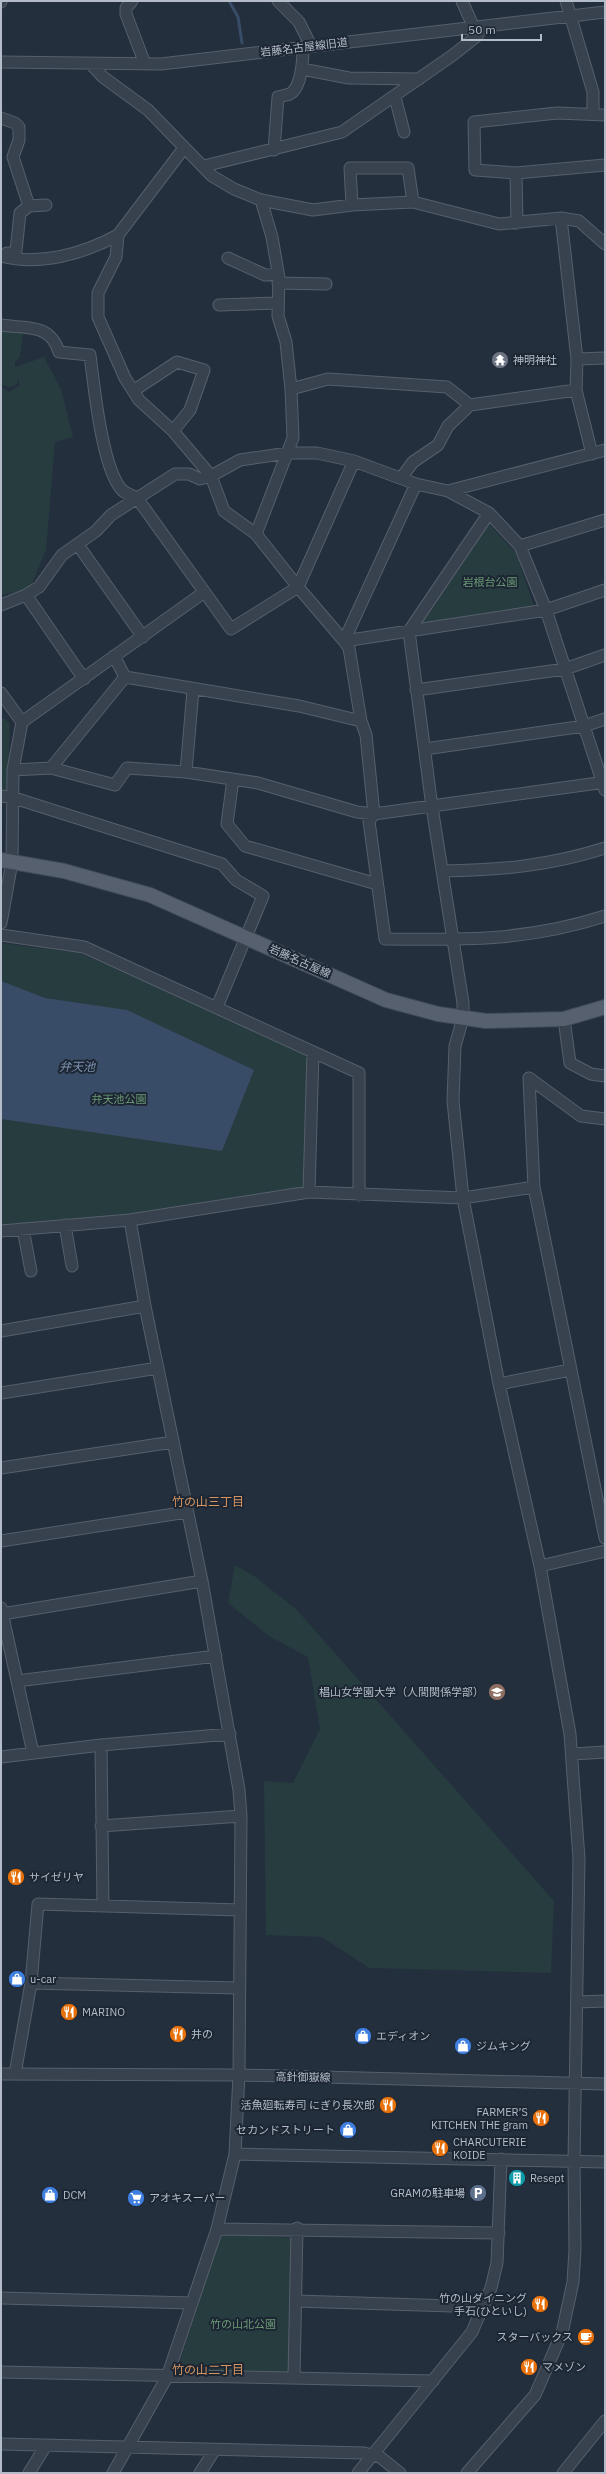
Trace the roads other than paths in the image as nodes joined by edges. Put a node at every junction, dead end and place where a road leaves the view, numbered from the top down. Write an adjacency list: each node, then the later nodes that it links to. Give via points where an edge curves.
1 (132, 1): 11 (street, via 126,8 126,14)
2 (462, 1): 7 (street)
3 (566, 1): 6 (street)
4 (280, 2): 8 (street, via 298,22)
5 (605, 12): 6 (street, 岩藤名古屋線旧道)
6 (570, 15): 7 (street, 岩藤名古屋線旧道); 15 (street, via 593,92)
7 (479, 28): 8 (street, 岩藤名古屋線旧道); 13 (street, via 477,36)
8 (307, 46): 11 (street, 岩藤名古屋線旧道); 12 (street)
9 (1, 62): 10 (street, 岩藤名古屋線旧道)
10 (91, 64): 11 (street, 岩藤名古屋線旧道); 19 (street, via 103,77 148,110)
11 (145, 64)
12 (302, 69): 13 (street, via 350,78); 20 (street, via 292,92 278,97)
13 (419, 79): 14 (street)
14 (394, 97): 18 (street); 20 (street, via 342,132)
15 (593, 114): 16 (street); 23 (street, via 557,113 474,122 475,170)
16 (605, 115)
17 (1, 118): 28 (street, via 19,127 19,140 13,157)
18 (404, 132)
19 (184, 148): 22 (street); 31 (street)
20 (274, 150): 22 (street)
21 (605, 165): 23 (street)
22 (204, 166): 24 (street, via 212,176)
23 (516, 173): 30 (street)
24 (261, 200): 27 (street, via 313,210); 35 (street, via 272,237)
25 (413, 202): 27 (street); 27 (street, via 408,168 350,168); 30 (street, via 499,224)
26 (46, 205): 28 (street)
27 (352, 205)
28 (29, 206): 33 (street, via 20,213 16,251)
29 (561, 218): 30 (street); 32 (street, via 579,221); 41 (street)
30 (517, 223)
31 (118, 235): 33 (street, via 104,243 66,255 43,259); 44 (street, via 116,256 98,293 98,317)
32 (605, 244)
33 (3, 257)
34 (228, 258): 35 (street)
35 (278, 279): 36 (street); 37 (street)
36 (326, 284)
37 (278, 303): 38 (street); 42 (street, via 278,316 286,342)
38 (219, 305)
39 (1, 325): 55 (street, via 37,329 50,334 55,340 58,352 90,355 100,430 107,459 123,491)
40 (605, 358): 41 (street)
41 (576, 359): 43 (street)
42 (291, 388): 45 (street, via 328,379 447,387); 48 (street, via 293,438)
43 (576, 390): 45 (street); 49 (street)
44 (133, 391): 46 (street); 46 (street, via 177,362 204,370 190,410)
45 (470, 405): 52 (street, via 448,426 438,445 413,462)
46 (172, 431): 51 (street)
47 (605, 450): 49 (street)
48 (288, 453): 50 (street, via 317,453); 51 (street, via 240,460); 58 (street)
49 (592, 454): 54 (street)
50 (354, 461): 52 (street); 61 (street)
51 (211, 476): 55 (street, via 200,479 189,474 175,474); 58 (street, via 224,511)
52 (401, 478): 53 (street)
53 (416, 484): 54 (street); 69 (street)
54 (448, 491): 56 (street)
55 (137, 498): 59 (street, via 111,514); 63 (street)
56 (489, 513): 60 (street); 67 (street)
57 (605, 520): 60 (street)
58 (256, 534): 61 (street)
59 (78, 545): 64 (street, via 62,555 40,587); 68 (street)
60 (520, 546): 66 (street)
61 (298, 587): 63 (street, via 231,629); 69 (street)
62 (605, 590): 66 (street)
63 (203, 592): 68 (street)
64 (26, 596): 65 (street); 74 (street)
65 (1, 605)
66 (546, 610): 67 (street); 72 (street)
67 (409, 631): 69 (street); 76 (street)
68 (143, 637): 71 (street)
69 (344, 641): 79 (street, via 349,648)
70 (605, 655): 72 (street)
71 (114, 656): 73 (street); 74 (street)
72 (565, 669): 76 (street); 81 (street)
73 (125, 677): 75 (street); 83 (street)
74 (84, 679): 80 (street)
75 (193, 690): 79 (street, via 299,706); 85 (street)
76 (416, 690): 82 (street)
77 (1, 693): 80 (street)
78 (605, 719): 81 (street)
79 (361, 721): 90 (street, via 366,735)
80 (22, 722): 84 (street)
81 (584, 726): 82 (street); 87 (street)
82 (425, 750): 89 (street)
83 (51, 768): 84 (street); 85 (street, via 115,785 127,768)
84 (13, 770): 88 (street)
85 (186, 772): 86 (street)
86 (233, 780): 90 (street, via 258,783 357,812); 94 (street, via 227,824 245,846)
87 (604, 785): 89 (street)
88 (6, 796): 92 (street); 98 (street, via 222,864 236,880 263,896)
89 (432, 807): 90 (street); 93 (street)
90 (374, 814): 94 (street, via 369,821)
91 (605, 848): 93 (street, via 569,860 500,870)
92 (7, 861): 96 (street); 98 (main road, 岩藤名古屋線, via 64,872 150,895)
93 (442, 871): 99 (street)
94 (377, 884): 99 (street, via 385,939)
95 (605, 916): 99 (street, via 568,928 507,938)
96 (1, 923)
97 (1, 935): 100 (street, via 84,947)
98 (247, 938): 100 (street); 102 (main road, 岩藤名古屋線, via 386,1000)
99 (452, 940): 102 (street, via 463,1003)
100 (217, 1007): 104 (street)
101 (605, 1007): 103 (main road, 岩藤名古屋線)
102 (463, 1018): 103 (main road, 岩藤名古屋線, via 517,1021); 110 (street, via 455,1046 453,1101)
103 (564, 1019): 105 (street, via 570,1063 591,1074)
104 (313, 1052): 108 (street); 109 (street, via 359,1073)
105 (605, 1076)
106 (605, 1119): 107 (street, via 581,1116 529,1078)
107 (534, 1187): 110 (street); 120 (street)
108 (309, 1192): 109 (street); 111 (street)
109 (359, 1195): 110 (street)
110 (463, 1198): 121 (street)
111 (130, 1220): 112 (street); 117 (street)
112 (65, 1225): 113 (street); 115 (street)
113 (23, 1229): 114 (street); 116 (street)
114 (1, 1231)
115 (72, 1266)
116 (31, 1271)
117 (145, 1306): 118 (street); 119 (street)
118 (1, 1331)
119 (158, 1368): 122 (street); 123 (street)
120 (570, 1370): 121 (street); 126 (street)
121 (499, 1384): 129 (street)
122 (1, 1393)
123 (173, 1442): 124 (street); 125 (street)
124 (1, 1468)
125 (187, 1512): 127 (street); 130 (street)
126 (605, 1538)
127 (1, 1541)
128 (605, 1551): 129 (street)
129 (540, 1566): 138 (street)
130 (202, 1581): 131 (street); 132 (street)
131 (2, 1611): 133 (street)
132 (216, 1656): 133 (street); 134 (street)
133 (17, 1681): 137 (street)
134 (230, 1734): 135 (street); 140 (street)
135 (101, 1745): 137 (street); 141 (street)
136 (605, 1752): 138 (street)
137 (33, 1753): 139 (street)
138 (573, 1754): 147 (street, via 579,1858)
139 (1, 1757)
140 (241, 1816): 141 (street); 143 (street)
141 (101, 1826): 142 (street)
142 (103, 1906): 143 (street); 144 (street, via 38,1904)
143 (240, 1910): 145 (street)
144 (31, 1983): 145 (street); 149 (street)
145 (238, 1988): 150 (street)
146 (605, 2001): 147 (street)
147 (578, 2002): 151 (street)
148 (1, 2074): 149 (street, 高針御嶽線)
149 (15, 2074): 150 (street, 高針御嶽線)
150 (239, 2075): 151 (street, 高針御嶽線); 153 (street)
151 (576, 2084): 152 (street, 高針御嶽線); 155 (street)
152 (605, 2084)
153 (235, 2154): 154 (street); 157 (street)
154 (501, 2159): 155 (street); 159 (street)
155 (574, 2161): 156 (street); 179 (street, via 573,2282 562,2333 535,2395)
156 (605, 2162)
157 (217, 2228): 158 (street); 162 (street)
158 (297, 2228): 159 (street); 161 (street)
159 (499, 2233): 163 (street, via 497,2263)
160 (1, 2298): 162 (street)
161 (296, 2302): 163 (street); 166 (street)
162 (192, 2303): 165 (street)
163 (483, 2307): 167 (street, via 472,2332)
164 (1, 2372): 165 (street)
165 (167, 2377): 166 (street); 171 (street)
166 (294, 2377): 167 (street)
167 (433, 2381): 173 (street)
168 (605, 2421): 180 (street)
169 (1, 2444): 170 (street)
170 (45, 2447): 171 (street); 174 (street)
171 (129, 2448): 172 (street); 175 (street)
172 (214, 2451): 173 (street); 176 (street)
173 (373, 2455): 177 (street); 178 (street, via 380,2457)
174 (29, 2473)
175 (113, 2473)
176 (200, 2473)
177 (358, 2473)
178 (400, 2473)
179 (468, 2473)
180 (563, 2473)

